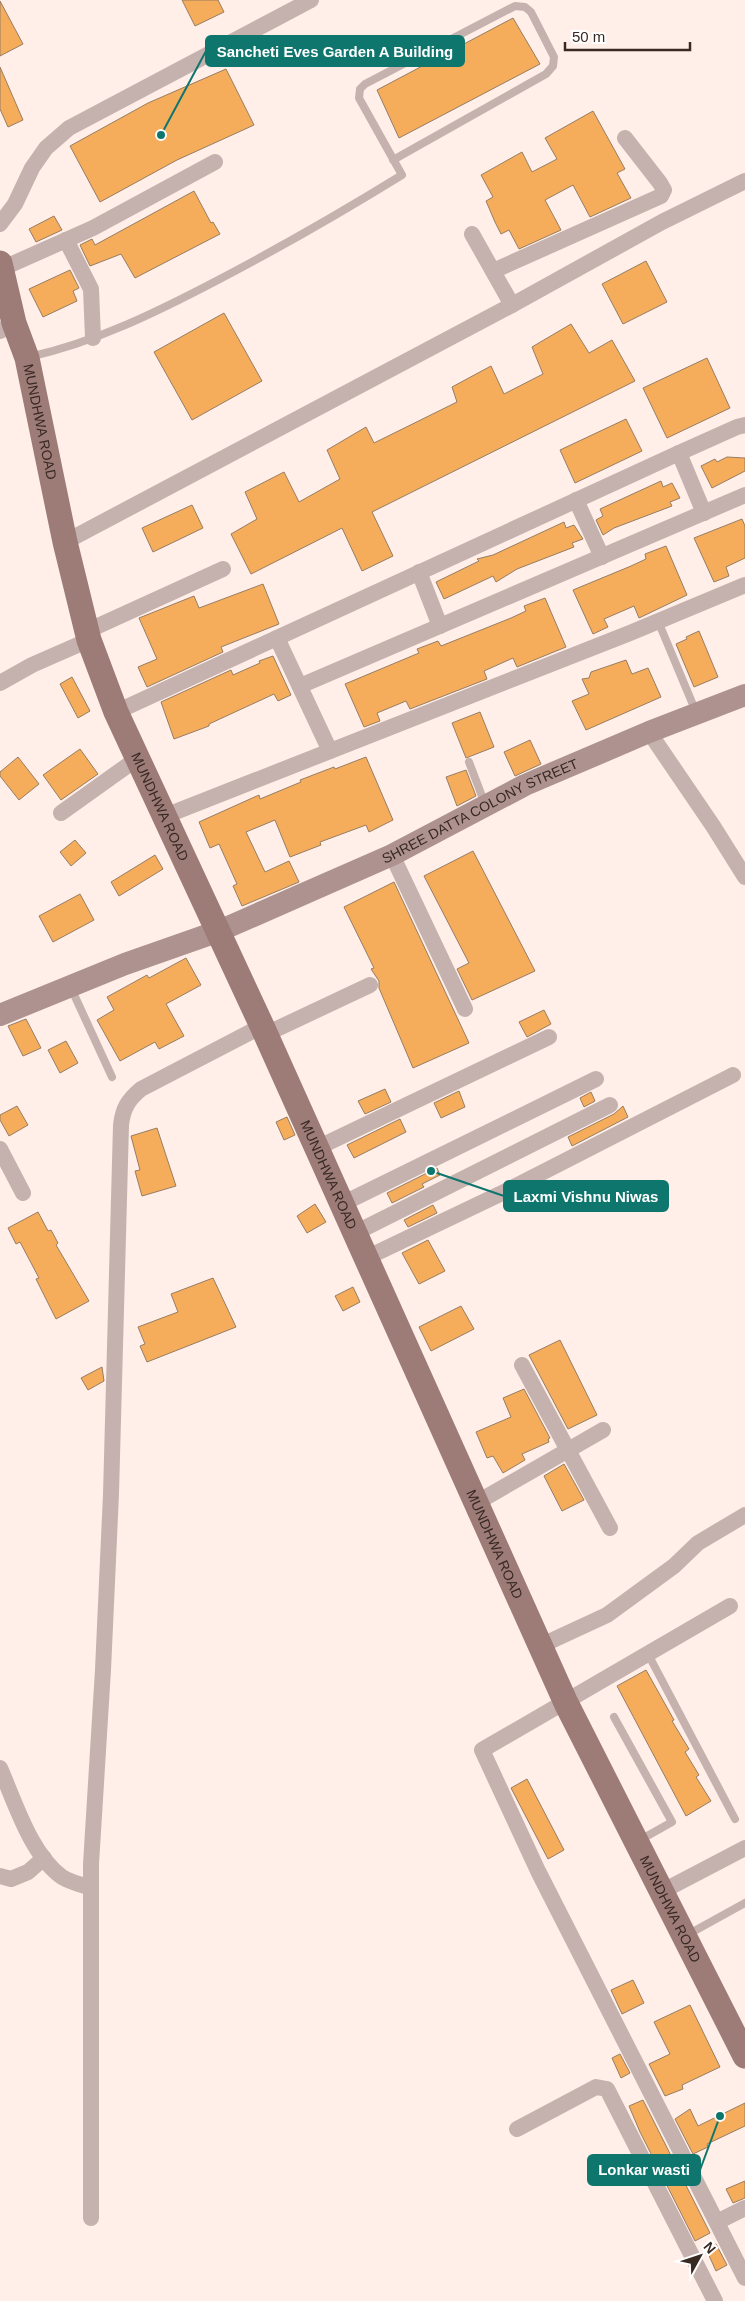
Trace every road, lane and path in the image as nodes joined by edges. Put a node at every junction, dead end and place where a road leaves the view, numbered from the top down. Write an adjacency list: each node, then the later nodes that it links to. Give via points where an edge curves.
1 (311, 0): 6 (street, via 69,128 46,148)
2 (625, 138): 10 (street, via 660,183 664,190 661,196)
3 (393, 160): 3 (lane, via 359,98 365,84 516,6 531,12 554,57 553,66 546,74); 13 (lane, via 402,175 296,239 153,314)
4 (215, 162): 8 (street)
5 (745, 181): 11 (street, via 662,222)
6 (0, 224)
7 (472, 234): 10 (street)
8 (66, 240): 9 (street); 13 (street, via 91,290)
9 (1, 266): 12 (main road, MUNDHWA ROAD)
10 (492, 271): 11 (street)
11 (512, 305): 20 (street)
12 (7, 327): 14 (main road, MUNDHWA ROAD)
13 (93, 338): 14 (lane)
14 (28, 358): 20 (main road, MUNDHWA ROAD)
15 (745, 425): 16 (street)
16 (679, 452): 18 (street); 19 (street)
17 (745, 495): 19 (street)
18 (576, 500): 21 (street); 23 (street)
19 (704, 513): 21 (street)
20 (65, 542): 27 (main road, MUNDHWA ROAD)
21 (602, 557): 26 (street)
22 (223, 569): 27 (street)
23 (419, 572): 26 (street); 28 (street)
24 (745, 585): 25 (street)
25 (658, 621): 33 (lane); 35 (street)
26 (440, 626): 30 (street)
27 (88, 636): 29 (street); 32 (main road, MUNDHWA ROAD)
28 (277, 638): 30 (street); 32 (street)
29 (0, 683)
30 (300, 686): 35 (street)
31 (745, 695): 33 (street, SHREE DATTA COLONY STREET)
32 (116, 712): 36 (main road, MUNDHWA ROAD)
33 (696, 714): 34 (street, SHREE DATTA COLONY STREET)
34 (649, 732): 38 (street, SHREE DATTA COLONY STREET); 42 (street)
35 (330, 751): 40 (street)
36 (138, 758): 39 (street); 40 (main road, MUNDHWA ROAD)
37 (469, 762): 38 (lane)
38 (486, 804): 41 (street, SHREE DATTA COLONY STREET)
39 (61, 813)
40 (165, 816): 43 (main road, MUNDHWA ROAD)
41 (392, 855): 43 (street, SHREE DATTA COLONY STREET); 46 (street)
42 (745, 878)
43 (219, 931): 45 (street, SHREE DATTA COLONY STREET); 48 (main road, MUNDHWA ROAD)
44 (370, 985): 48 (street)
45 (71, 986): 47 (street, SHREE DATTA COLONY STREET); 51 (lane)
46 (465, 1009)
47 (0, 1015)
48 (264, 1030): 54 (main road, MUNDHWA ROAD); 77 (street, via 141,1089 128,1100 123,1112 111,1494)
49 (549, 1037): 54 (street)
50 (733, 1075): 59 (street, via 500,1194)
51 (112, 1077)
52 (596, 1079): 57 (street)
53 (610, 1105): 58 (street)
54 (316, 1148): 57 (main road, MUNDHWA ROAD)
55 (0, 1149): 56 (street)
56 (23, 1193)
57 (342, 1204): 58 (main road, MUNDHWA ROAD)
58 (355, 1233): 59 (main road, MUNDHWA ROAD)
59 (366, 1258): 63 (main road, MUNDHWA ROAD)
60 (522, 1365): 62 (street)
61 (603, 1430): 62 (street)
62 (567, 1451): 63 (street); 65 (street)
63 (476, 1503): 67 (main road, MUNDHWA ROAD)
64 (745, 1514): 67 (street, via 698,1543 674,1566 606,1615)
65 (610, 1528)
66 (730, 1606): 68 (street)
67 (540, 1646): 69 (main road, MUNDHWA ROAD)
68 (648, 1654): 69 (street); 72 (lane)
69 (566, 1703): 73 (main road, MUNDHWA ROAD); 85 (street, via 482,1750 538,1871)
70 (614, 1717): 73 (lane, via 672,1822)
71 (0, 1768): 75 (street, via 33,1842)
72 (735, 1819)
73 (636, 1842): 78 (main road, MUNDHWA ROAD)
74 (745, 1848): 78 (street)
75 (44, 1858): 76 (street, via 28,1872 11,1879); 77 (street, via 63,1877)
76 (0, 1876)
77 (91, 1888): 84 (street)
78 (661, 1892): 80 (main road, MUNDHWA ROAD)
79 (745, 1903): 80 (lane)
80 (683, 1937): 81 (main road, MUNDHWA ROAD)
81 (745, 2056)
82 (517, 2129): 87 (street, via 596,2087 607,2089)
83 (745, 2208): 85 (street)
84 (91, 2218)
85 (717, 2222): 86 (street)
86 (745, 2278)
87 (715, 2301)

